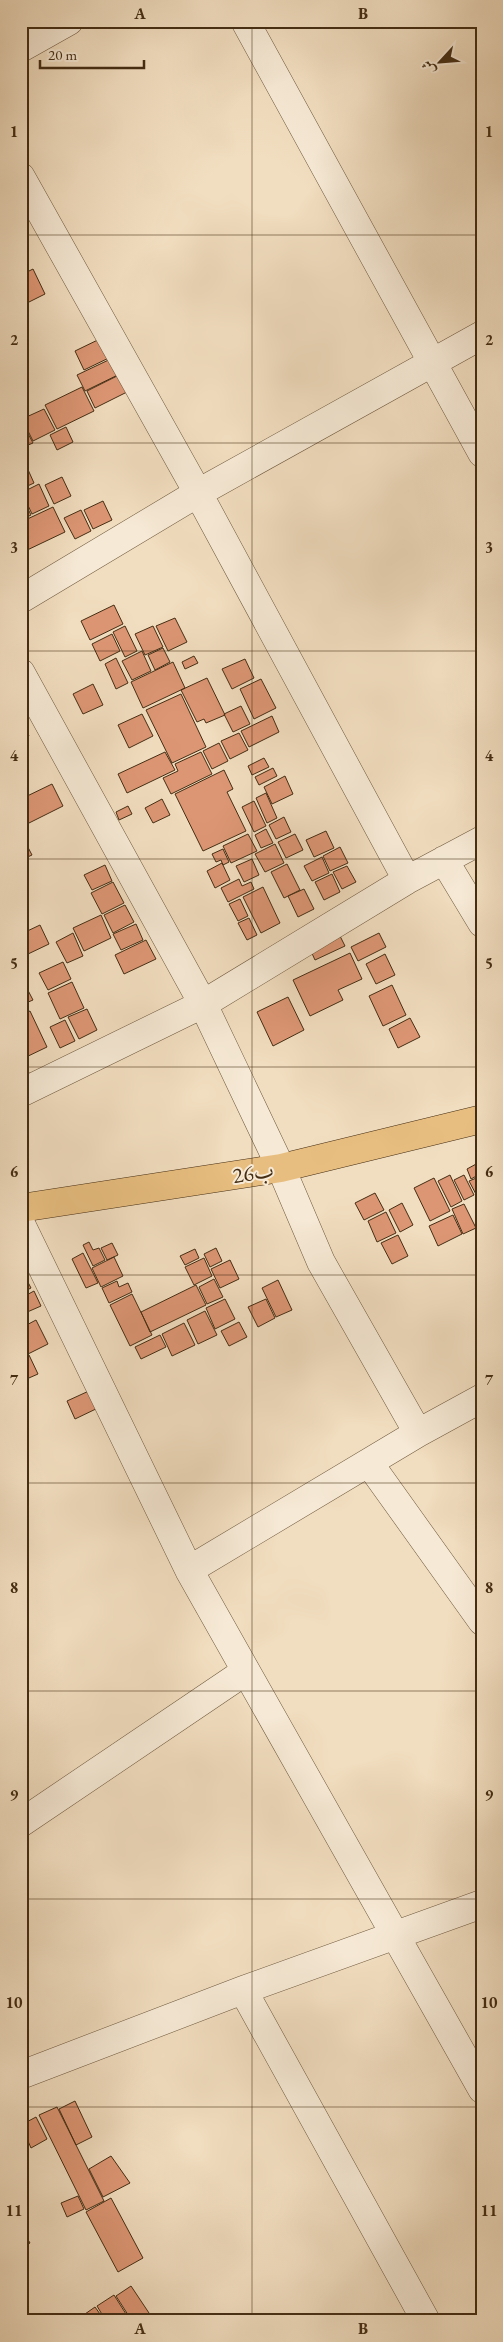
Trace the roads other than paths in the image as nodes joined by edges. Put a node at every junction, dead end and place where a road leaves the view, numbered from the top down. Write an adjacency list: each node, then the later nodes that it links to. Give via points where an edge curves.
1 (69, 21): 3 (street)
2 (245, 21): 6 (street)
3 (21, 48)
4 (21, 177): 8 (street)
5 (482, 335): 6 (street)
6 (432, 363): 7 (street); 8 (street)
7 (482, 452)
8 (198, 493): 9 (street); 13 (street)
9 (21, 599)
10 (21, 673): 15 (street)
11 (482, 840): 12 (street)
12 (444, 860): 13 (street); 14 (street)
13 (407, 880): 15 (street)
14 (482, 923)
15 (203, 1004): 16 (street); 18 (street)
16 (21, 1093)
17 (482, 1119): 18 (highway, 26ب)
18 (281, 1168): 19 (highway, 26ب); 22 (street, via 321,1262)
19 (21, 1208)
20 (21, 1224): 24 (street)
21 (482, 1398): 22 (street)
22 (418, 1432): 23 (street)
23 (369, 1463): 24 (street); 25 (street)
24 (189, 1570): 26 (street)
25 (482, 1621)
26 (246, 1671): 27 (street); 29 (street)
27 (21, 1823)
28 (482, 1904): 29 (street)
29 (395, 1935): 30 (street); 32 (street)
30 (242, 1990): 31 (street); 33 (street)
31 (21, 2075)
32 (482, 2089)
33 (426, 2321)

